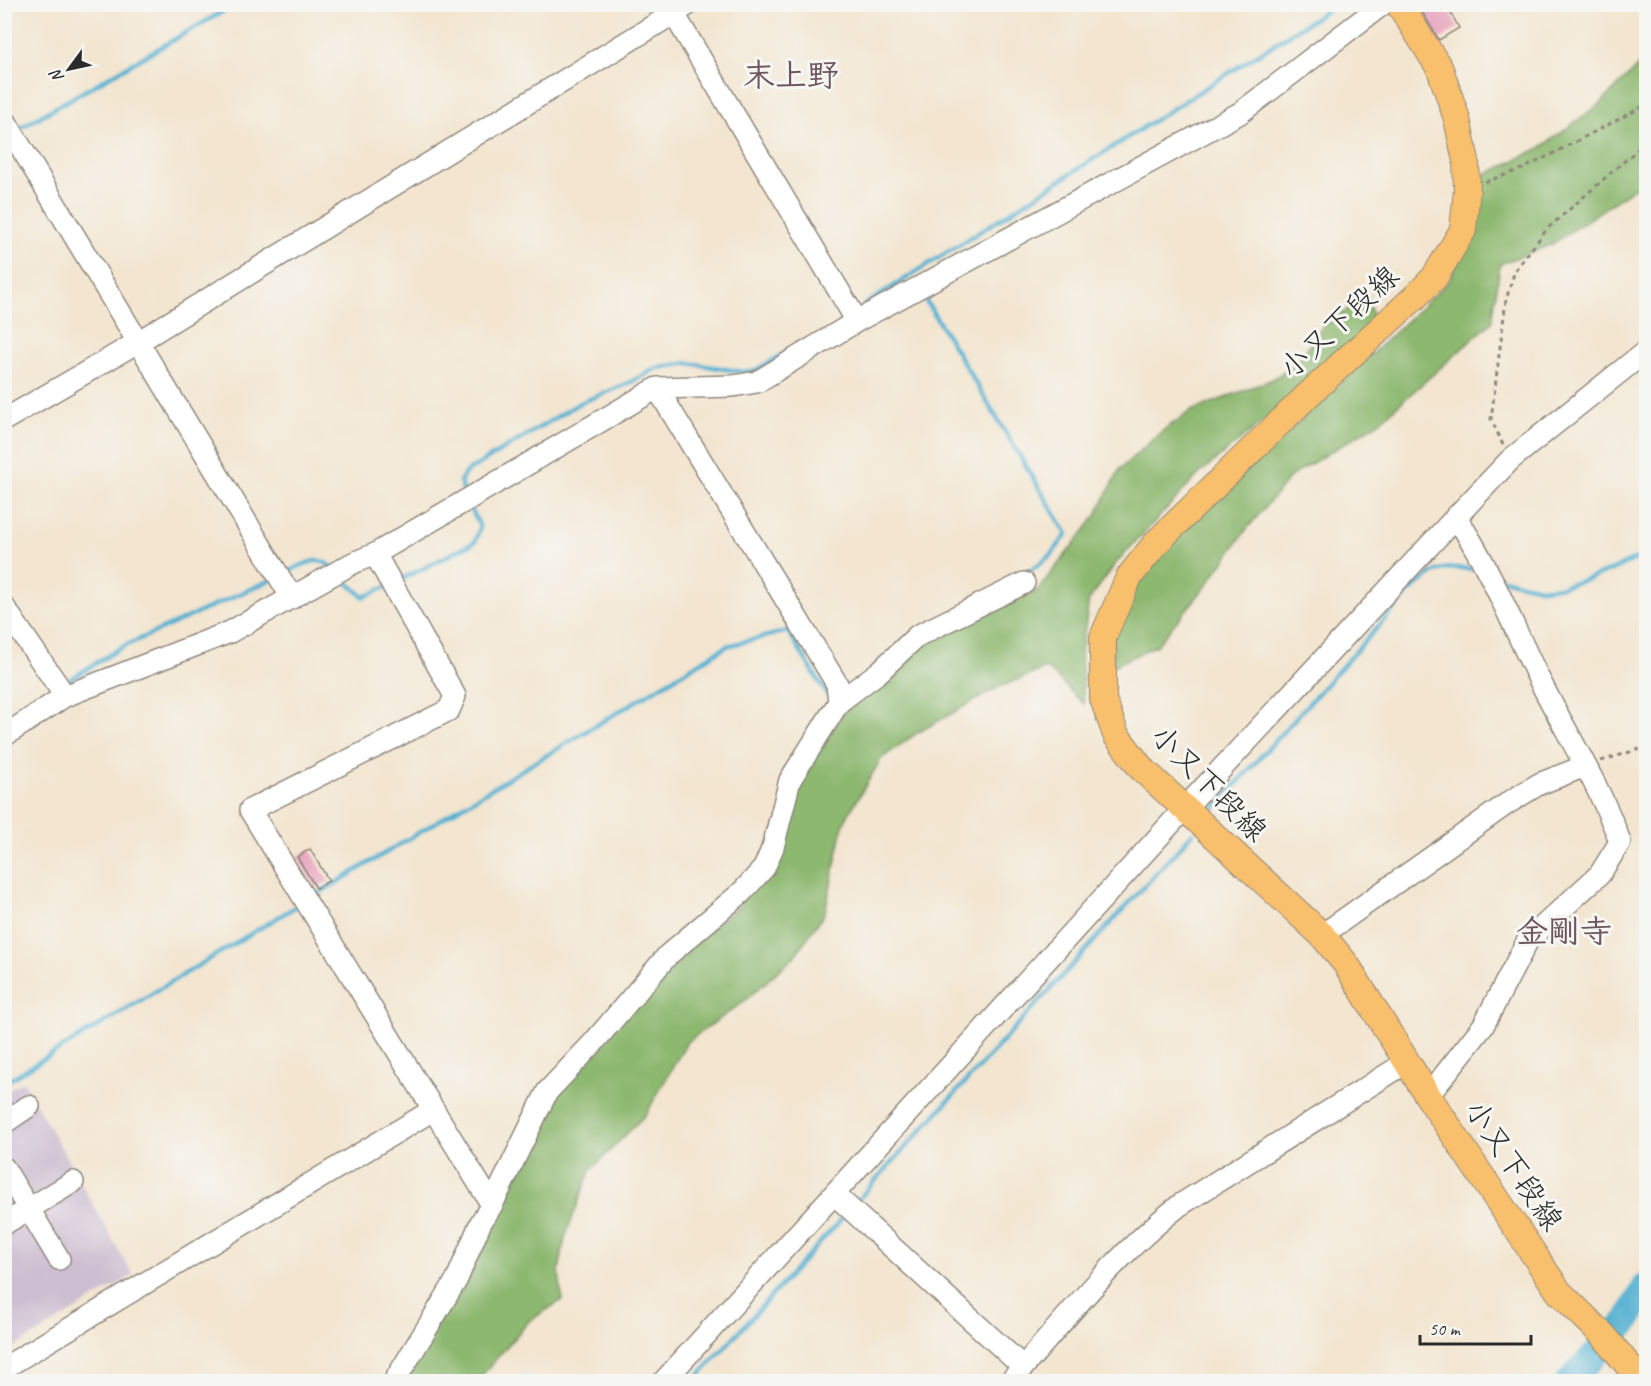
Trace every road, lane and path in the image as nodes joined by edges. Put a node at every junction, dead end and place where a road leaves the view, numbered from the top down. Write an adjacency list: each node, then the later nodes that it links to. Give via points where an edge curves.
1 (1399, 4): 7 (main road, 小又下段線, via 1440,69 1457,119)
2 (676, 8): 8 (street); 9 (street)
3 (1369, 8): 8 (street, via 1240,112)
4 (1647, 105): 7 (path, via 1525,168)
5 (4, 119): 9 (street)
6 (1647, 142): 13 (path, via 1547,229 1515,270 1506,300 1491,419)
7 (1467, 189): 24 (main road, 小又下段線, via 1462,230 1434,278 1157,542 1129,577 1117,601 1103,637 1103,699 1116,735 1141,768)
8 (857, 321): 11 (street, via 757,382)
9 (138, 342): 12 (street); 17 (street)
10 (1647, 351): 13 (street)
11 (657, 388): 15 (street); 20 (street, via 837,684)
12 (4, 420)
13 (1510, 460): 14 (street)
14 (1456, 516): 23 (street, via 1478,550 1540,682); 24 (street)
15 (375, 554): 17 (street); 29 (street, via 455,696 449,710 250,810)
16 (1024, 583): 20 (street, via 917,636)
17 (292, 598): 19 (street, via 230,632)
18 (4, 607): 19 (street)
19 (65, 696): 21 (street)
20 (839, 702): 34 (street, via 790,780 764,868 742,892 668,955 547,1092)
21 (4, 736)
22 (1647, 747): 23 (path)
23 (1585, 766): 25 (street, via 1539,784 1508,803); 27 (street, via 1606,802 1620,842 1600,874 1528,940 1483,1026)
24 (1184, 809): 25 (main road, 小又下段線); 33 (street)
25 (1322, 935): 26 (main road, 小又下段線, via 1346,964)
26 (1407, 1062): 27 (main road, 小又下段線); 39 (street, via 1154,1225)
27 (1428, 1096): 42 (main road, 小又下段線, via 1559,1292)
28 (30, 1106): 30 (street)
29 (433, 1110): 34 (street); 38 (street)
30 (4, 1122)
31 (4, 1168): 35 (street)
32 (73, 1182): 35 (street)
33 (834, 1194): 39 (street); 41 (street)
34 (492, 1205): 40 (street, via 457,1279)
35 (28, 1210): 36 (street); 37 (street)
36 (4, 1224)
37 (59, 1259)
38 (4, 1368)
39 (1016, 1374)
40 (394, 1382)
41 (663, 1382)
42 (1642, 1382)

